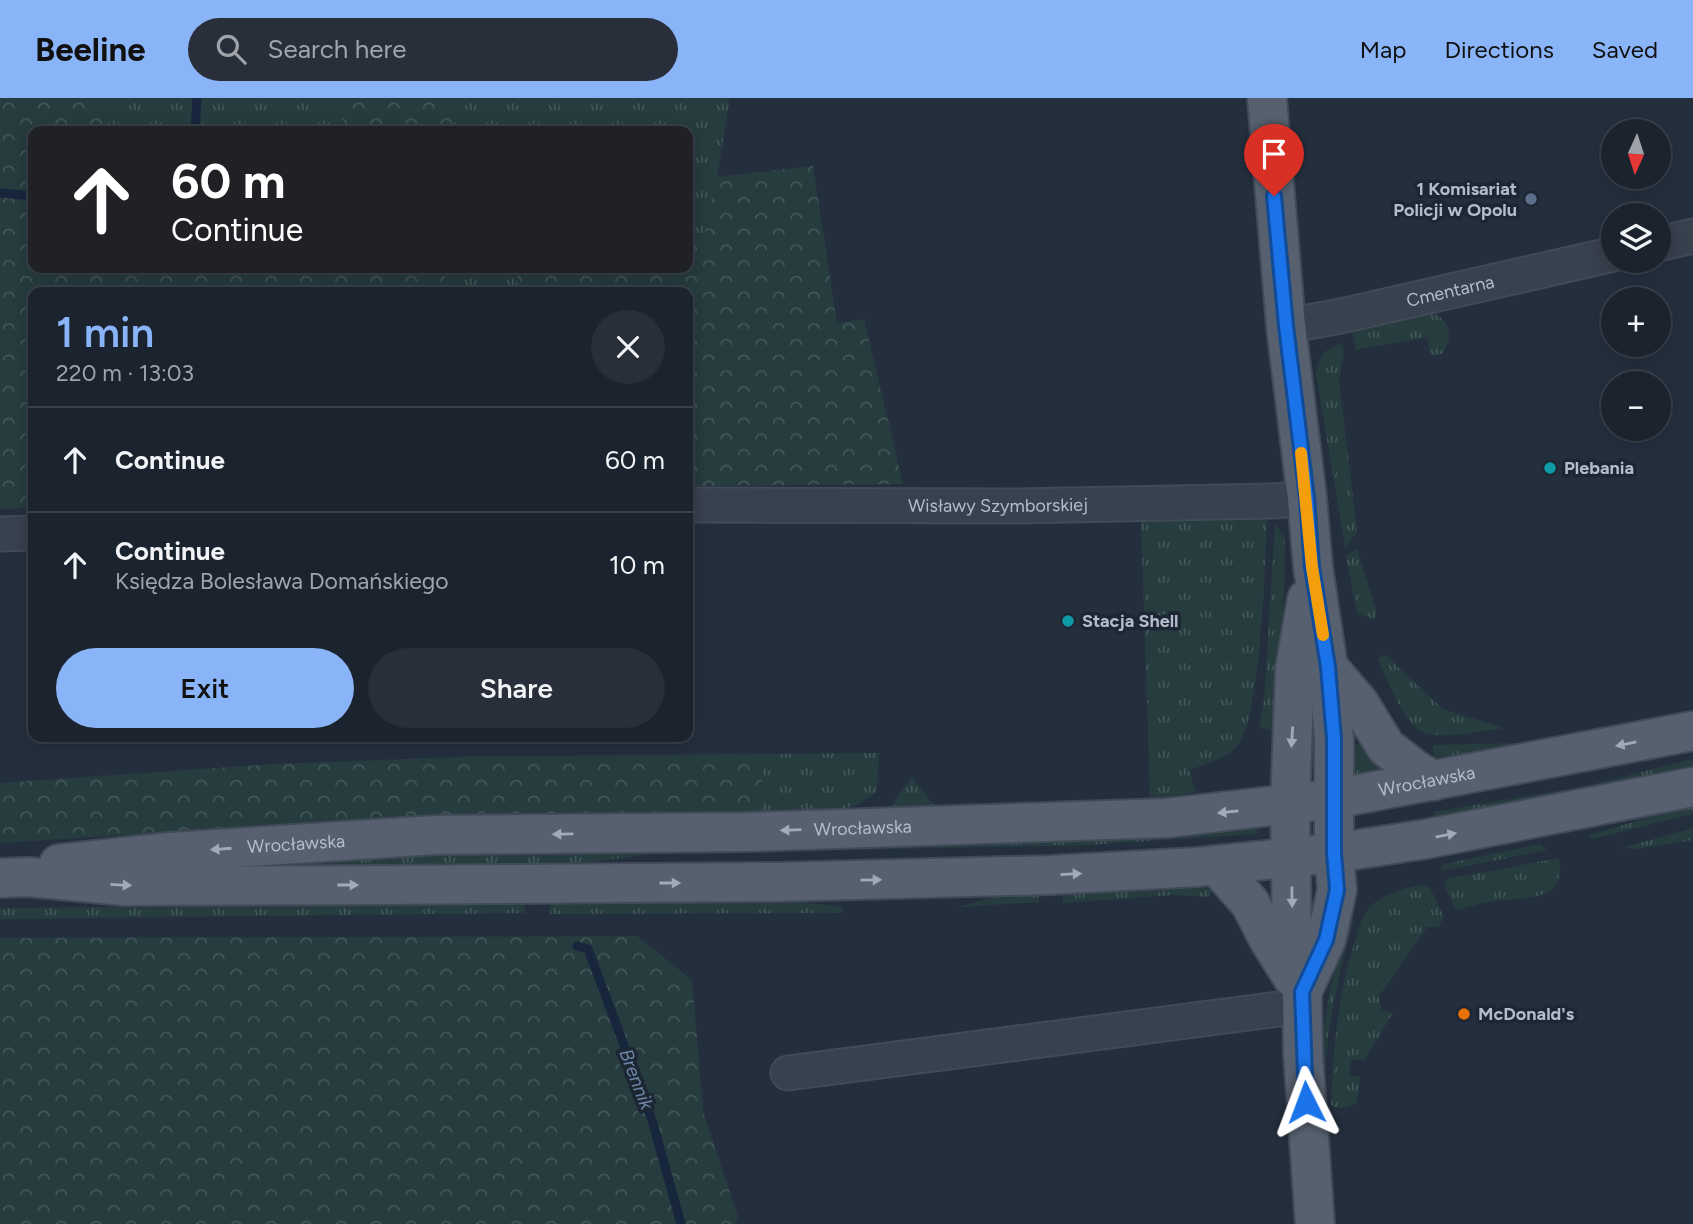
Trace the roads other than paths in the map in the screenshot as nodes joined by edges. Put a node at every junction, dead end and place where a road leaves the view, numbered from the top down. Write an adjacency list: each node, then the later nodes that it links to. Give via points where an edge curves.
1 (1267, 98): 5 (main road)
2 (1693, 236): 3 (street)
3 (1671, 241)
4 (1601, 257): 5 (street, Cmentarna)
5 (1286, 326): 6 (main road)
6 (1307, 498): 7 (street, Wisławy Szymborskiej, via 1018,506); 10 (main road)
7 (693, 506)
8 (28, 533): 9 (street)
9 (0, 534)
10 (1312, 567): 11 (main road); 16 (main road, one-way to 16, via 1295,669)
11 (1328, 667): 13 (main road, via 1359,703 1386,747); 15 (main road)
12 (1693, 731): 13 (main road, Wrocławska, one-way to 13)
13 (1434, 781): 15 (main road, Wrocławska)
14 (1693, 786): 17 (main road, Wrocławska, one-way to 14)
15 (1334, 799): 16 (main road, Wrocławska); 17 (main road)
16 (1290, 805): 18 (main road); 20 (main road, Wrocławska, one-way to 20, via 1167,818 746,832 436,835 170,852 63,863)
17 (1334, 853): 18 (main road, Wrocławska); 21 (main road, via 1337,890 1326,940)
18 (1291, 858): 19 (main road, Wrocławska); 21 (main road, one-way to 21, via 1292,936)
19 (1216, 865): 20 (main road, Wrocławska, one-way to 19, via 124,886 765,882 1051,876); 21 (main road, via 1250,903)
20 (14, 878)
21 (1302, 999): 22 (street); 23 (main road)
22 (788, 1073)
23 (1315, 1224)

